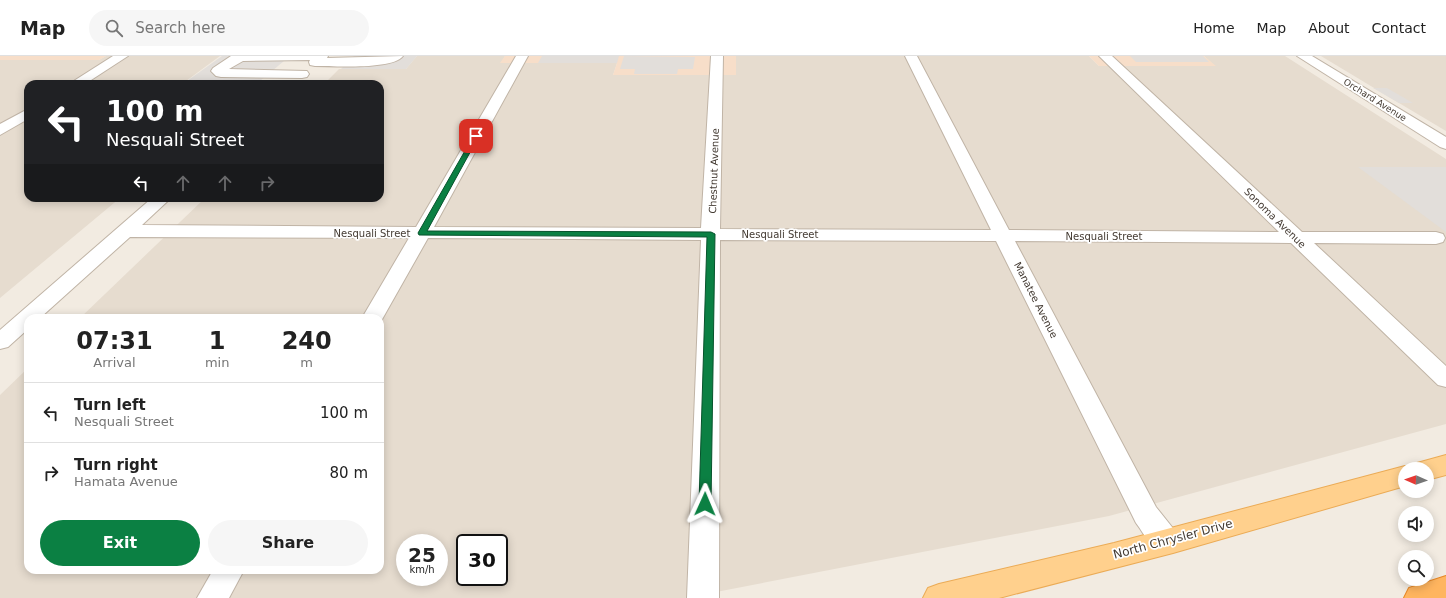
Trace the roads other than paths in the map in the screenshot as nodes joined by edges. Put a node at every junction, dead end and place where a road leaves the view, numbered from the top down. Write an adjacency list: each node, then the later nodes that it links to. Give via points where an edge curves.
1 (122, 56): 10 (street)
2 (397, 56): 8 (street, via 392,60 378,62)
3 (522, 56): 17 (street)
4 (717, 56): 18 (street, Chestnut Avenue)
5 (911, 56): 19 (street, Manatee Avenue)
6 (1106, 56): 20 (street, Sonoma Avenue)
7 (1303, 56): 14 (street, Orchard Avenue)
8 (320, 58): 9 (street); 9 (street, via 243,56 218,71)
9 (302, 74): 11 (street)
10 (83, 80)
11 (295, 80)
12 (24, 115): 13 (street)
13 (0, 130)
14 (1446, 144)
15 (158, 202): 16 (street)
16 (125, 231): 17 (street, Nesquali Street); 22 (street)
17 (422, 233): 18 (street, Nesquali Street); 23 (street)
18 (711, 234): 19 (street, Nesquali Street); 34 (street, Chestnut Avenue)
19 (1004, 236): 20 (street, Nesquali Street); 30 (street, Manatee Avenue, via 1146,514)
20 (1295, 237): 21 (street, Nesquali Street); 26 (street, Sonoma Avenue)
21 (1436, 238)
22 (32, 314)
23 (375, 314)
24 (24, 321): 25 (street)
25 (0, 342)
26 (1446, 379)
27 (1446, 465): 28 (main road)
28 (1434, 468)
29 (1398, 478): 30 (main road, North Chrysler Drive)
30 (1166, 541): 35 (main road, North Chrysler Drive)
31 (227, 574): 33 (street)
32 (1446, 590): 36 (highway)
33 (214, 598)
34 (703, 598)
35 (939, 598)
36 (1420, 598)

